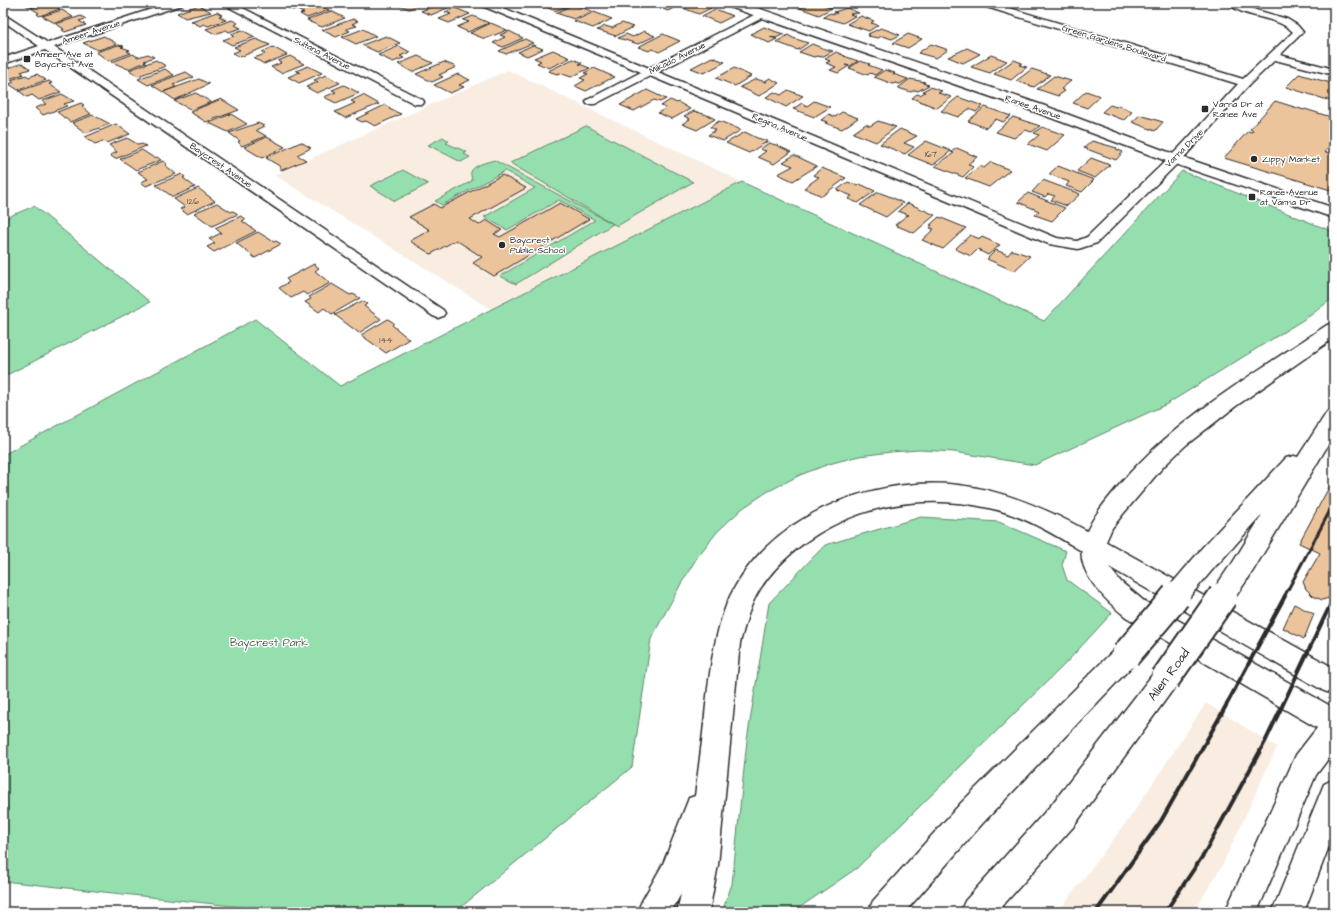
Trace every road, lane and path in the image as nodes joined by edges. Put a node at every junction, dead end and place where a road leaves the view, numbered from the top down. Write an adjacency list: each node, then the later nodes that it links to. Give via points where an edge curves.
1 (179, 3): 9 (street, Ameer Avenue)
2 (226, 3): 15 (street, Sultana Avenue)
3 (483, 3): 12 (street, Regina Avenue)
4 (732, 3): 7 (main road, Ranee Avenue)
5 (982, 3): 14 (street, Green Gardens Boulevard)
6 (1233, 3): 10 (street, Varna Drive, via 1294,26 1298,32)
7 (763, 14): 12 (street, Mikado Avenue); 17 (main road, Ranee Avenue, via 1043,110)
8 (3, 17): 9 (street, Baycrest Avenue)
9 (46, 47): 11 (street, Ameer Avenue); 20 (street, Baycrest Avenue)
10 (1273, 56): 13 (street); 14 (street, Varna Drive)
11 (3, 60)
12 (649, 72): 16 (street, Mikado Avenue); 19 (street, Regina Avenue, via 1054,241)
13 (1334, 72)
14 (1245, 83): 17 (street, Varna Drive)
15 (419, 102)
16 (591, 102)
17 (1174, 159): 18 (main road, Ranee Avenue); 19 (street, Varna Drive, via 1092,240)
18 (1334, 213)
19 (1078, 245)
20 (438, 313)
21 (1334, 329): 23 (main road, via 1242,390 1170,446 1103,522)
22 (1331, 422): 29 (main road, bridge, via 1209,557 1126,655); 34 (main road, Allen Road, bridge, via 1239,572 1165,679 1063,815)
23 (1093, 546): 24 (main road); 25 (main road, via 1093,555 1100,574 1118,597); 27 (main road, via 1024,510 960,493 934,491 883,497 834,514 807,529 774,555 757,573 745,593 731,624 725,654)
24 (1334, 682)
25 (1334, 723)
26 (1334, 728): 35 (main road, via 1306,765)
27 (716, 738): 30 (main road, via 703,801 685,852); 31 (main road, via 703,865)
28 (1334, 794): 36 (main road)
29 (908, 883): 32 (main road); 33 (main road)
30 (653, 912)
31 (693, 912)
32 (873, 912)
33 (884, 912)
34 (976, 912)
35 (1241, 912)
36 (1288, 912)

